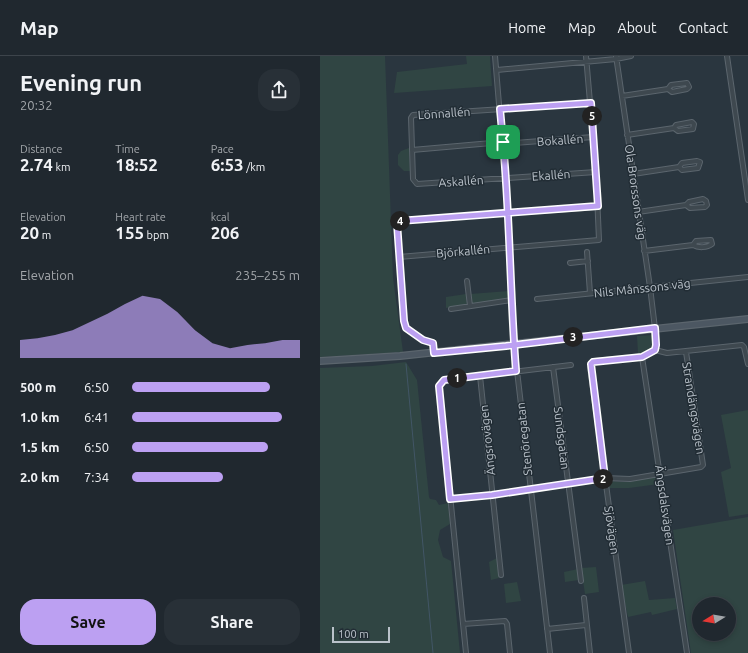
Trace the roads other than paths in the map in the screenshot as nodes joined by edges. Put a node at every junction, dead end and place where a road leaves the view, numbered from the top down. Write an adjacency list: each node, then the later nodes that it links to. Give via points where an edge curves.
1 (495, 56): 7 (street, Stenöregatan)
2 (586, 56): 6 (street)
3 (631, 56): 5 (street)
4 (727, 56): 22 (street)
5 (616, 58): 6 (street); 9 (street, Ola Brorssons väg)
6 (588, 62): 7 (street); 10 (street)
7 (496, 70): 11 (street, Stenöregatan)
8 (668, 89): 9 (street)
9 (622, 96): 13 (street, Ola Brorssons väg)
10 (591, 103): 11 (street); 14 (street)
11 (500, 109): 15 (street, Stenöregatan); 16 (street, Lönnallén, via 413,115)
12 (674, 128): 13 (street)
13 (627, 135): 19 (street, Ola Brorssons väg)
14 (593, 137): 15 (street, Bokallén); 18 (street)
15 (503, 143): 16 (street, Bokallén); 20 (street, Stenöregatan)
16 (412, 150): 21 (street, Lönnallén, via 413,179)
17 (679, 167): 17 (street, via 682,170 698,168 700,162 682,163); 19 (street)
18 (596, 172): 20 (street, Ekallén); 24 (street)
19 (633, 174): 26 (street, Ola Brorssons väg)
20 (506, 178): 21 (street, Askallén); 25 (street, Stenöregatan)
21 (417, 184)
22 (748, 200)
23 (686, 205): 26 (street)
24 (598, 206): 25 (street); 28 (street, Björkallén, via 599,240)
25 (508, 212): 28 (street, Stenöregatan); 31 (street, via 404,220 397,223)
26 (638, 212): 29 (street, Ola Brorssons väg)
27 (693, 245): 29 (street)
28 (510, 247): 31 (street, Björkallén); 39 (street, Stenöregatan)
29 (644, 251): 36 (street, Ola Brorssons väg)
30 (587, 252): 32 (street)
31 (399, 257): 47 (street, via 404,324 423,340 433,343)
32 (588, 261): 33 (street); 37 (street)
33 (570, 263)
34 (748, 277): 36 (street, Nils Månssons väg)
35 (467, 281): 40 (street)
36 (650, 287): 37 (street, Nils Månssons väg); 43 (street, Ola Brorssons väg)
37 (590, 293): 38 (street, Nils Månssons väg)
38 (536, 299)
39 (512, 300): 40 (street); 44 (street, Stenöregatan)
40 (470, 306): 41 (street)
41 (451, 309)
42 (748, 319): 43 (street)
43 (655, 328): 44 (street); 45 (street, Ola Brorssons väg)
44 (514, 345): 47 (street); 53 (street, Stenöregatan)
45 (655, 350): 46 (street, via 662,353); 48 (street)
46 (686, 352): 50 (street, via 742,345); 55 (street, Strandängsvägen, via 703,465 698,468)
47 (434, 353): 49 (street)
48 (642, 357): 55 (street, Ängsdalsvägen); 56 (street, Sjövägen, via 593,362 590,367)
49 (320, 361)
50 (748, 364)
51 (571, 365): 52 (street)
52 (553, 367): 53 (street); 57 (street, Sundsgatan)
53 (516, 371): 54 (street); 58 (street, Stenöregatan)
54 (480, 376): 59 (street, Ängsrovägen); 60 (street, via 444,380 439,386)
55 (660, 473): 56 (street, via 630,479); 72 (street, Ängsdalsvägen)
56 (605, 478): 57 (street); 71 (street, Sjövägen)
57 (568, 484): 58 (street); 62 (street, Sundsgatan)
58 (530, 490): 59 (street); 66 (street, Stenöregatan)
59 (492, 495): 60 (street); 61 (street, Ängsrovägen)
60 (450, 499): 64 (street)
61 (501, 576)
62 (581, 581)
63 (584, 598): 65 (street)
64 (463, 624): 67 (street); 68 (street, via 505,621)
65 (586, 625): 66 (street); 70 (street)
66 (547, 629): 69 (street, Stenöregatan)
67 (466, 653)
68 (510, 653)
69 (550, 653)
70 (590, 653)
71 (629, 653)
72 (687, 653)

